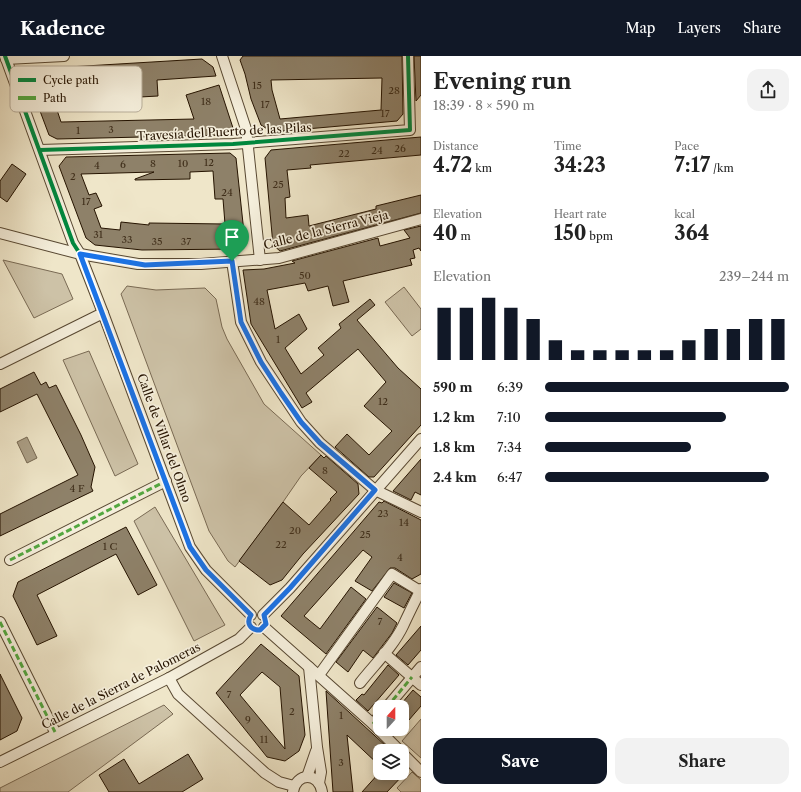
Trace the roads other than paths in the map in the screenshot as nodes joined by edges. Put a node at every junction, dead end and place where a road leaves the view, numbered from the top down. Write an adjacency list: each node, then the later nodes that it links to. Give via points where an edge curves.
1 (64, 56): 6 (street)
2 (214, 56): 3 (street)
3 (218, 56)
4 (222, 56): 9 (street, via 246,129)
5 (408, 56): 9 (street, Travesía del Puerto de las Pilas, via 410,130)
6 (5, 58): 7 (street, Calle de Villar del Olmo)
7 (10, 71)
8 (26, 112): 10 (street, Calle de Villar del Olmo)
9 (248, 143): 10 (street, Travesía del Puerto de las Pilas); 14 (street)
10 (40, 150): 13 (street, Calle de Villar del Olmo, via 73,243)
11 (421, 220): 14 (street, Calle de la Sierra Vieja, via 279,258)
12 (0, 233): 13 (street, Calle de la Sierra Vieja)
13 (80, 254): 15 (street, Calle de la Sierra Vieja, via 145,265); 16 (street, Calle de Villar del Olmo)
14 (260, 260): 15 (street, Calle de la Sierra Vieja)
15 (232, 261): 20 (street, via 241,322 261,362 301,422 320,443)
16 (103, 313): 17 (street); 19 (street, Calle de Villar del Olmo)
17 (0, 364)
18 (421, 439): 20 (street)
19 (166, 481): 22 (street); 24 (street, Calle de Villar del Olmo, via 190,547 206,570)
20 (375, 490): 21 (street); 25 (street)
21 (421, 512)
22 (10, 560)
23 (420, 590): 29 (street, via 403,626); 32 (street, via 392,574)
24 (251, 615): 25 (street, via 256,612); 27 (street)
25 (264, 615): 28 (street)
26 (0, 622): 39 (street)
27 (251, 627): 28 (street, via 254,630); 34 (street, Calle de la Sierra de Palomeras, via 239,639)
28 (264, 627): 30 (street)
29 (384, 653): 33 (street); 35 (street)
30 (309, 667): 32 (street); 42 (street)
31 (421, 667): 33 (street)
32 (319, 675): 38 (street)
33 (412, 677): 36 (street); 37 (street)
34 (169, 678): 39 (street, Calle de la Sierra de Palomeras); 48 (street, via 178,694 265,773)
35 (360, 683)
36 (421, 685)
37 (393, 700)
38 (373, 724)
39 (56, 734): 44 (street, Calle de la Sierra de Palomeras)
40 (385, 736): 41 (street)
41 (393, 744)
42 (317, 747): 46 (street); 47 (street, via 321,772)
43 (409, 760): 45 (street)
44 (0, 762)
45 (421, 772)
46 (307, 777): 47 (street, via 312,778); 48 (street, via 299,780)
47 (320, 788)
48 (293, 789)

